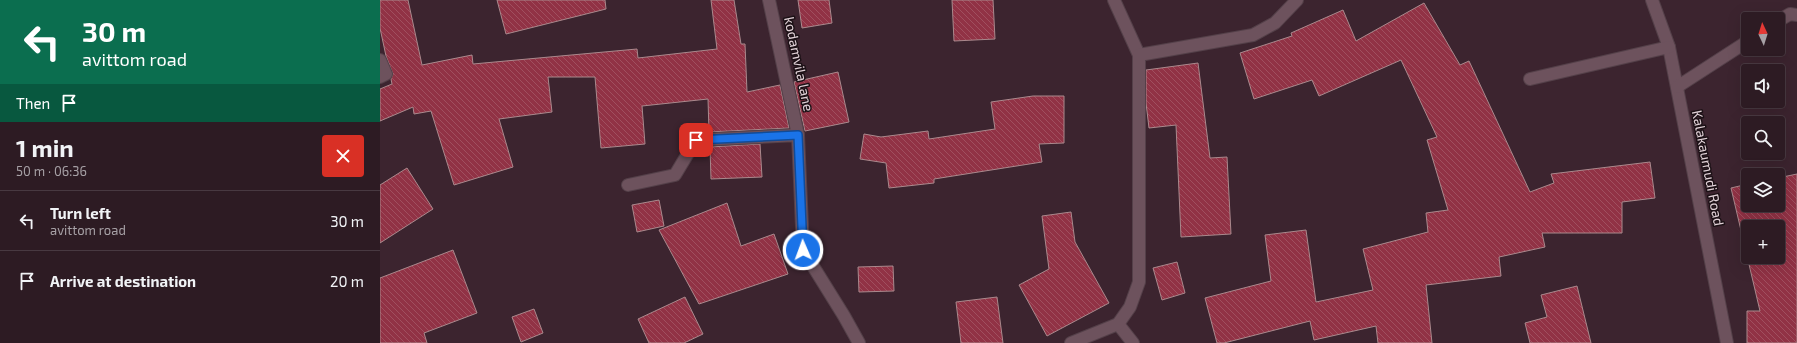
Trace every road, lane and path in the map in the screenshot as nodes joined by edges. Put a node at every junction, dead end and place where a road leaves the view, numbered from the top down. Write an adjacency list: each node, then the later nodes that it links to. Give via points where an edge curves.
1 (769, 0): 14 (street, kodamvila lane)
2 (1114, 0): 9 (street)
3 (1297, 0): 9 (street, via 1276,23 1253,35)
4 (1652, 0): 8 (street, Kalakaumudi Road)
5 (1797, 15): 6 (street, via 1790,14)
6 (1785, 17)
7 (1741, 45): 13 (street)
8 (1669, 47): 12 (street); 13 (street, Kalakaumudi Road)
9 (1139, 55): 16 (street, via 1139,282 1130,307)
10 (380, 60): 11 (street, via 386,74)
11 (380, 77)
12 (1530, 79)
13 (1677, 86): 20 (street, Kalakaumudi Road)
14 (798, 135): 15 (street, via 696,140 675,175); 17 (street, kodamvila lane, via 803,250)
15 (628, 185)
16 (1118, 324): 18 (street); 19 (street)
17 (859, 343)
18 (1071, 343)
19 (1133, 343)
20 (1727, 343)

